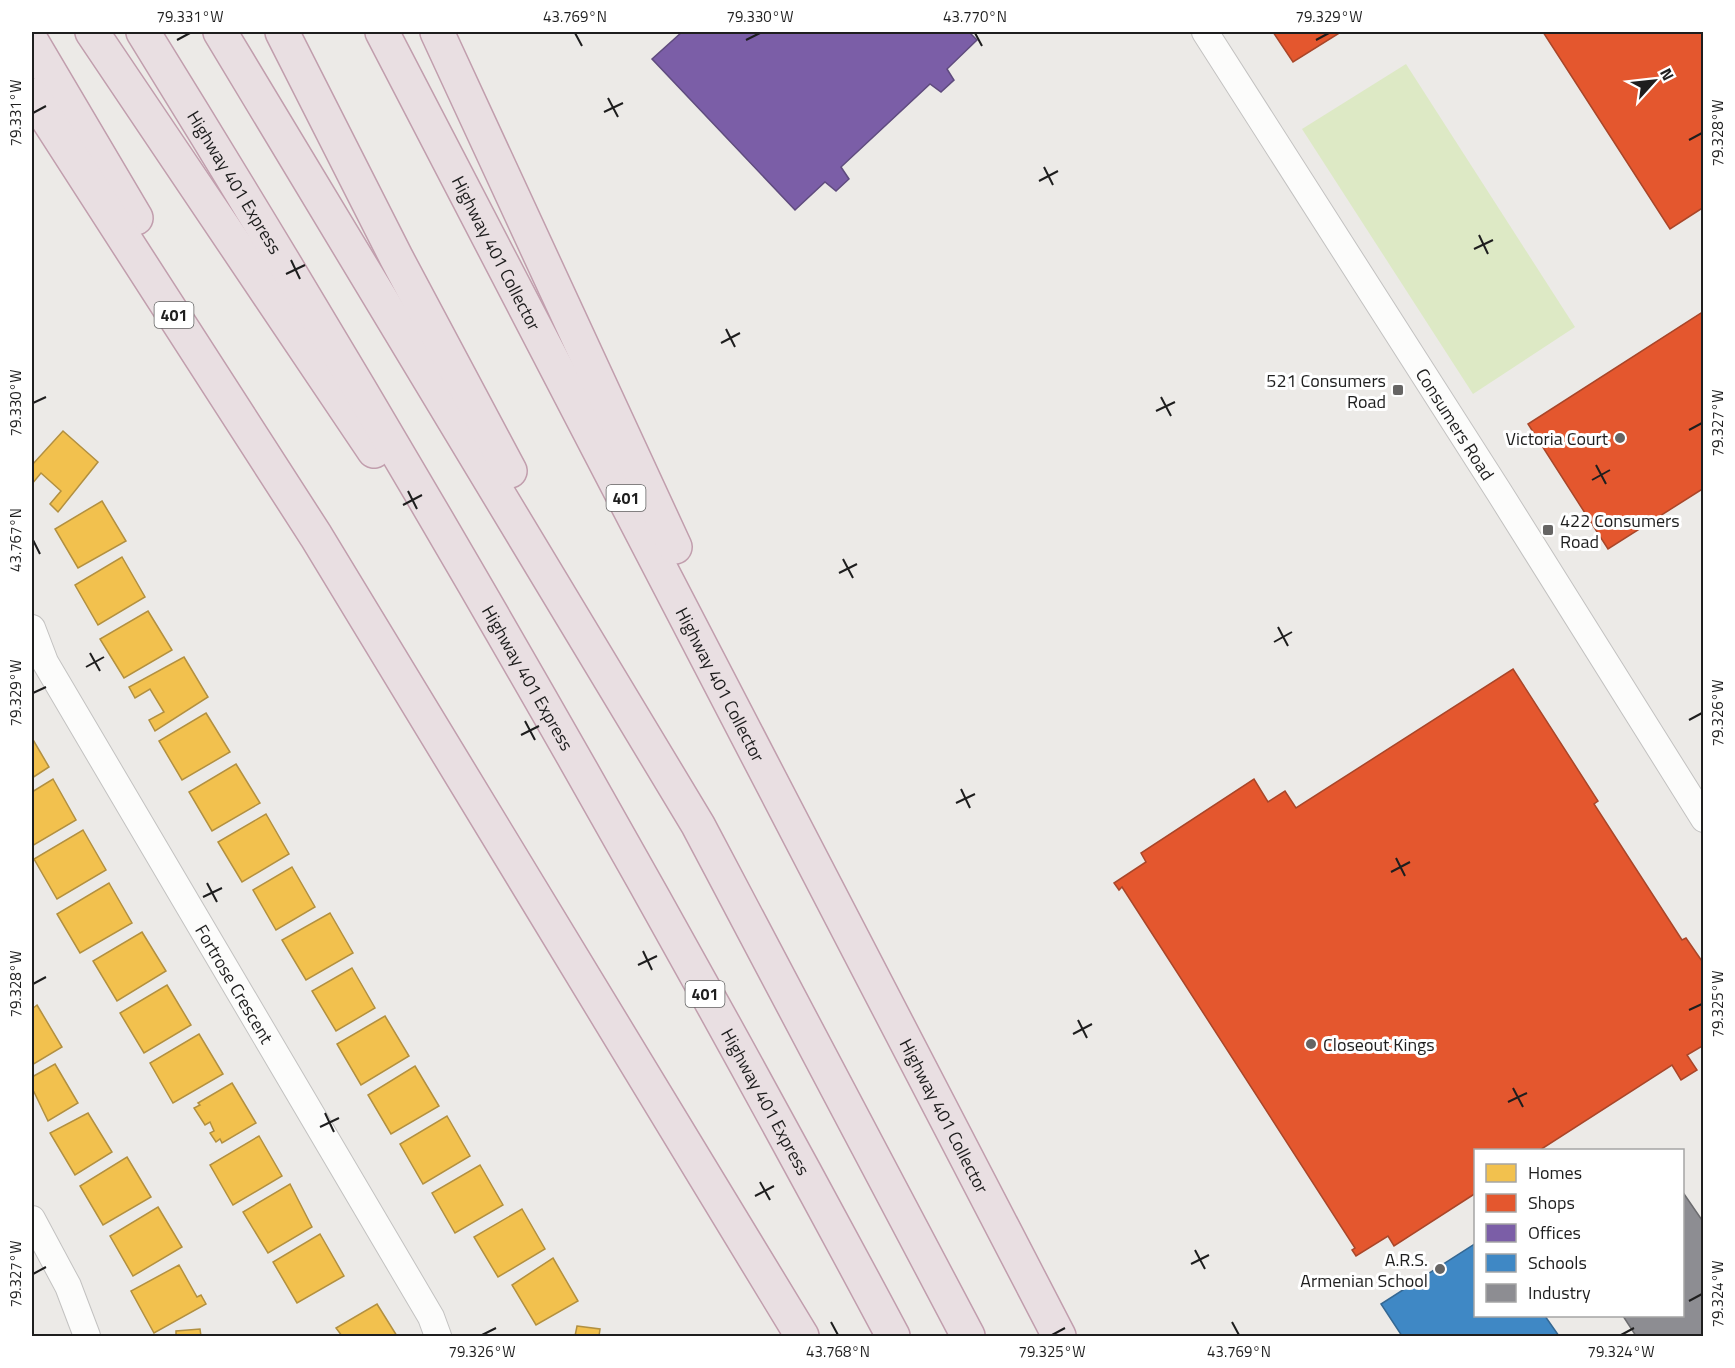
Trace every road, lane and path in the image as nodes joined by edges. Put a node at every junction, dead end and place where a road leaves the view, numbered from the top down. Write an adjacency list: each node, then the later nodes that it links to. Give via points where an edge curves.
1 (92, 32): 12 (highway, via 332,391)
2 (143, 32): 12 (highway, Highway 401 Express / 401, via 344,362)
3 (220, 32): 14 (highway)
4 (282, 32): 14 (highway, via 396,257)
5 (382, 32): 15 (highway, Highway 401 Collector / 401)
6 (437, 32): 15 (highway)
7 (1205, 32): 13 (street, Consumers Road)
8 (32, 42): 10 (highway)
9 (32, 95): 10 (highway, 401)
10 (316, 536): 16 (highway, 401)
11 (32, 628): 20 (street, Fortrose Crescent, via 45,662 431,1317)
12 (514, 652): 23 (highway, Highway 401 Express / 401)
13 (1704, 819)
14 (698, 825): 24 (highway)
15 (868, 966): 18 (highway, Highway 401 Collector / 401)
16 (730, 1216): 21 (highway); 22 (highway, 401)
17 (32, 1219): 19 (street, via 68,1286)
18 (1032, 1285): 25 (highway, Highway 401 Collector / 401); 26 (highway)
19 (87, 1336)
20 (438, 1336)
21 (786, 1336)
22 (802, 1336)
23 (893, 1336)
24 (968, 1336)
25 (1059, 1336)
26 (1064, 1336)

